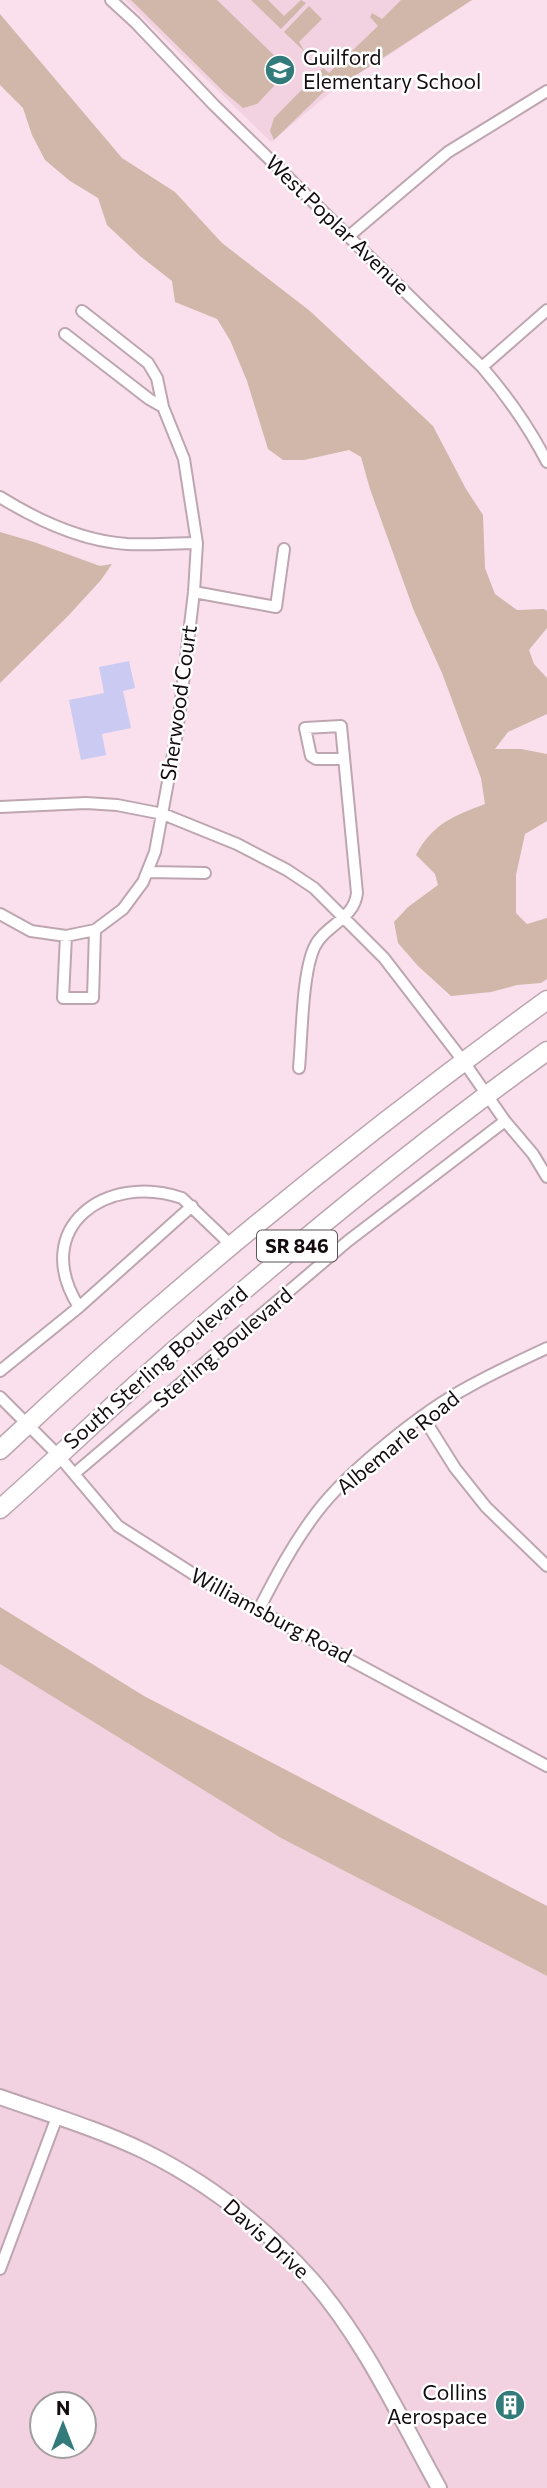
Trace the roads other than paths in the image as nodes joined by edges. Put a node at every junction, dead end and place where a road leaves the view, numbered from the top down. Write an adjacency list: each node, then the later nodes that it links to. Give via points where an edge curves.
1 (111, 0): 3 (street, West Poplar Avenue)
2 (547, 91): 3 (street, via 448,152)
3 (349, 236): 7 (street, West Poplar Avenue)
4 (547, 310): 7 (street)
5 (82, 311): 8 (street, Sherwood Court, via 148,363 157,377)
6 (65, 334): 8 (street)
7 (482, 367): 9 (street, West Poplar Avenue, via 526,424)
8 (163, 407): 11 (street, Sherwood Court, via 184,459)
9 (547, 462)
10 (0, 497): 11 (street, via 34,517 113,542)
11 (197, 543): 13 (street, Sherwood Court)
12 (284, 550): 13 (street, via 276,607)
13 (194, 592): 16 (street, Sherwood Court)
14 (344, 759): 14 (street, via 341,726 305,728 311,756); 20 (street, via 357,893)
15 (0, 807): 16 (street, via 86,803)
16 (163, 814): 17 (street, Sherwood Court); 20 (street, via 201,827 287,870 314,888)
17 (149, 872): 18 (street); 21 (street, via 123,909)
18 (205, 873)
19 (0, 914): 22 (street, via 31,931)
20 (344, 918): 25 (street, via 384,958); 26 (street, via 325,932 313,949)
21 (95, 930): 22 (street); 22 (street, via 93,998 63,998)
22 (66, 936)
23 (547, 1000): 25 (main road, South Sterling Boulevard / SR 846)
24 (547, 1051): 27 (main road, South Sterling Boulevard / SR 846)
25 (464, 1062): 27 (street); 31 (main road, South Sterling Boulevard / SR 846)
26 (299, 1068)
27 (487, 1094): 28 (street); 39 (main road, South Sterling Boulevard / SR 846, via 340,1209)
28 (505, 1121): 29 (street); 40 (street, Sterling Boulevard, via 348,1241)
29 (547, 1177)
30 (192, 1206): 31 (street); 32 (street); 32 (street, via 171,1194 141,1192 112,1197 83,1211 68,1232 64,1252 66,1284)
31 (231, 1245): 37 (main road, South Sterling Boulevard / SR 846)
32 (79, 1307): 34 (street)
33 (547, 1348): 36 (street, Albemarle Road, via 468,1387)
34 (0, 1371)
35 (0, 1397): 37 (street, Williamsburg Road)
36 (423, 1417): 42 (street, via 486,1507); 43 (street, Albemarle Road, via 328,1499 304,1530)
37 (26, 1425): 38 (main road, South Sterling Boulevard / SR 846); 39 (street, Williamsburg Road)
38 (0, 1450)
39 (58, 1455): 40 (street, Williamsburg Road); 41 (main road, South Sterling Boulevard / SR 846)
40 (74, 1474): 43 (street, Williamsburg Road, via 118,1525 209,1584)
41 (0, 1509)
42 (547, 1566)
43 (259, 1609): 44 (street, Williamsburg Road)
44 (547, 1766)
45 (0, 2097): 46 (street, Davis Drive)
46 (57, 2117): 47 (street); 48 (street, Davis Drive, via 177,2169 231,2205 289,2256 358,2343)
47 (0, 2269)
48 (439, 2488)

